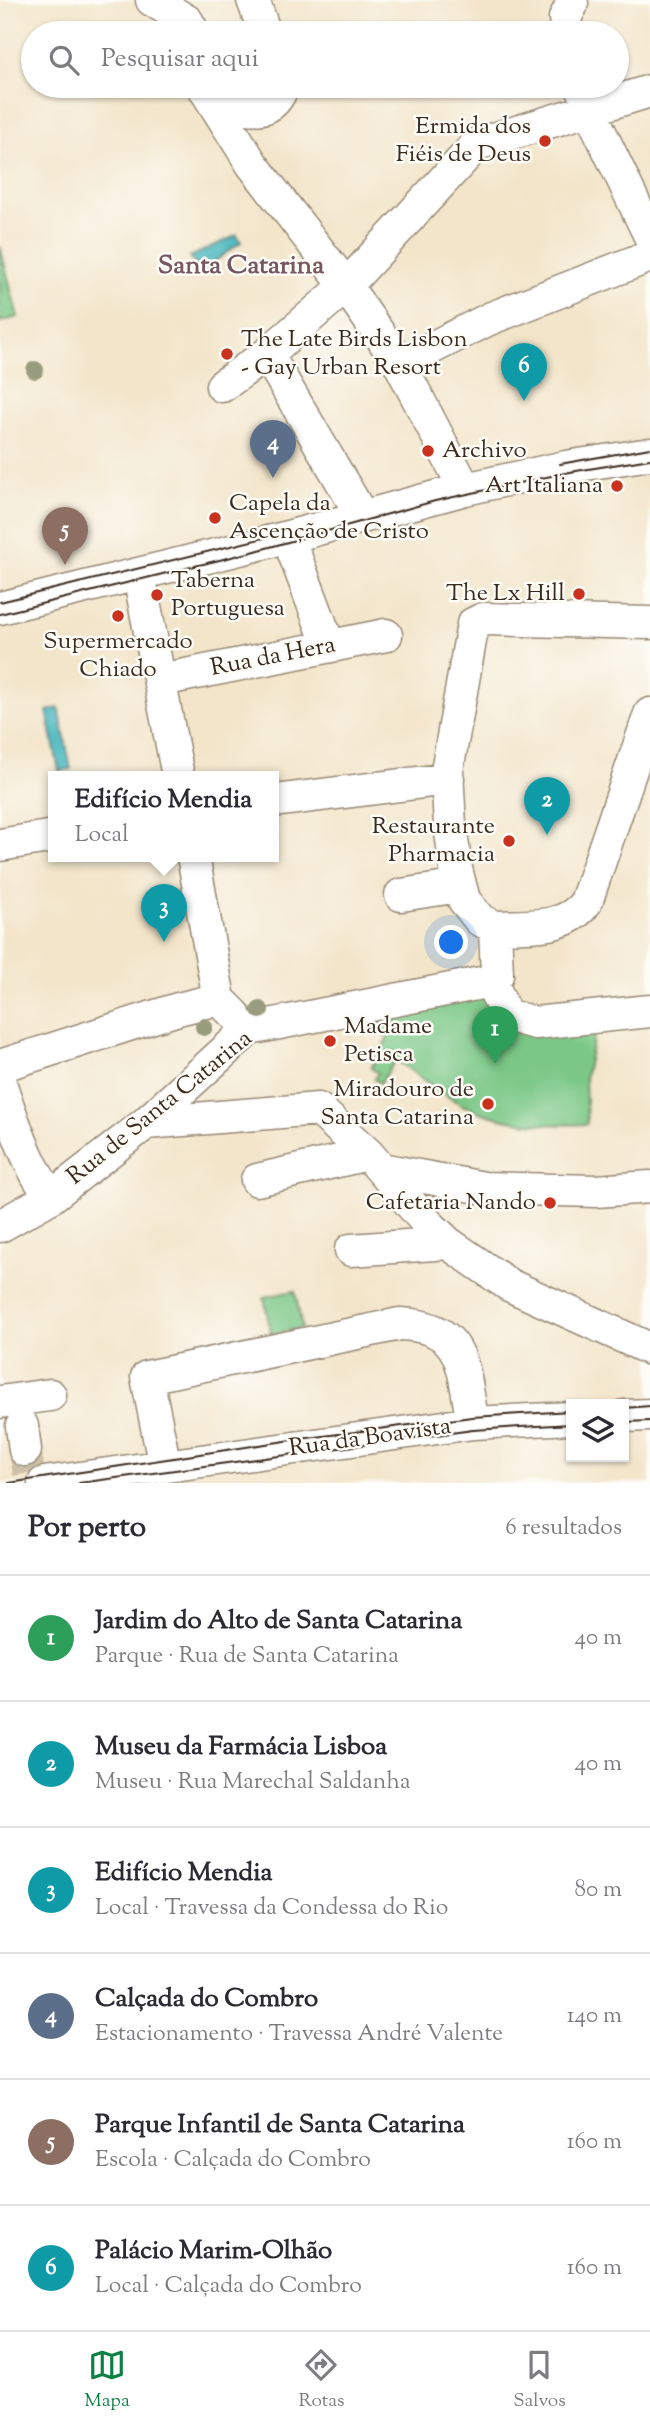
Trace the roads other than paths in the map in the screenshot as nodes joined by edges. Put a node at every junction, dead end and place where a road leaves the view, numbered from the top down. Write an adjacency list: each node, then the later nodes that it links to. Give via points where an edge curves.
1 (151, 0): 4 (street); 5 (street)
2 (253, 0): 6 (street)
3 (571, 0): 7 (street)
4 (163, 21)
5 (187, 21)
6 (261, 21)
7 (565, 21)
8 (650, 91): 9 (street)
9 (629, 93)
10 (211, 98): 17 (street, via 253,164)
11 (233, 98): 12 (street, via 238,106 255,110)
12 (278, 98)
13 (583, 98): 17 (street, via 477,144)
14 (585, 98): 15 (street)
15 (650, 236)
16 (650, 256): 19 (street, via 489,319)
17 (345, 286): 18 (street); 19 (street)
18 (267, 354): 20 (street); 23 (street)
19 (400, 364): 22 (street)
20 (222, 386)
21 (650, 454): 22 (street)
22 (465, 489): 23 (street)
23 (362, 516): 24 (street)
24 (288, 537): 25 (street); 29 (street)
25 (139, 575): 26 (street); 30 (street)
26 (0, 608)
27 (650, 623): 33 (street, via 476,621 471,628)
28 (386, 635): 29 (street, Rua da Hera)
29 (329, 646): 30 (street, Rua da Hera)
30 (161, 680): 32 (street)
31 (650, 714): 40 (street, via 586,902 574,916 557,923)
32 (177, 771)
33 (448, 779): 34 (street); 38 (street)
34 (279, 800)
35 (48, 837): 36 (street)
36 (0, 845)
37 (194, 862): 42 (street)
38 (460, 886): 39 (street); 40 (street, via 471,910)
39 (401, 895)
40 (495, 927): 41 (street, via 497,975)
41 (491, 981): 43 (street, via 506,1015 535,1023); 44 (street, Rua de Santa Catarina)
42 (219, 999): 44 (street); 45 (street)
43 (650, 1011)
44 (249, 1029): 47 (street, Rua de Santa Catarina)
45 (0, 1066)
46 (0, 1083): 51 (street)
47 (146, 1123): 48 (street, via 318,1109); 51 (street, Rua de Santa Catarina)
48 (375, 1161): 49 (street); 50 (street, via 484,1188 596,1191); 53 (street)
49 (257, 1180)
50 (650, 1187)
51 (51, 1197): 52 (street, Rua de Santa Catarina)
52 (0, 1226)
53 (448, 1242): 54 (street); 55 (street, via 509,1285)
54 (351, 1250)
55 (650, 1349)
56 (50, 1395): 61 (street)
57 (650, 1415): 58 (street)
58 (629, 1416)
59 (566, 1418): 60 (street, Rua da Boavista)
60 (473, 1423): 62 (street, via 455,1346 430,1328 400,1324 147,1377); 63 (street, Rua da Boavista)
61 (24, 1441): 62 (street, Rua da Boavista)
62 (165, 1467): 63 (street, Rua da Boavista)
63 (223, 1471)

